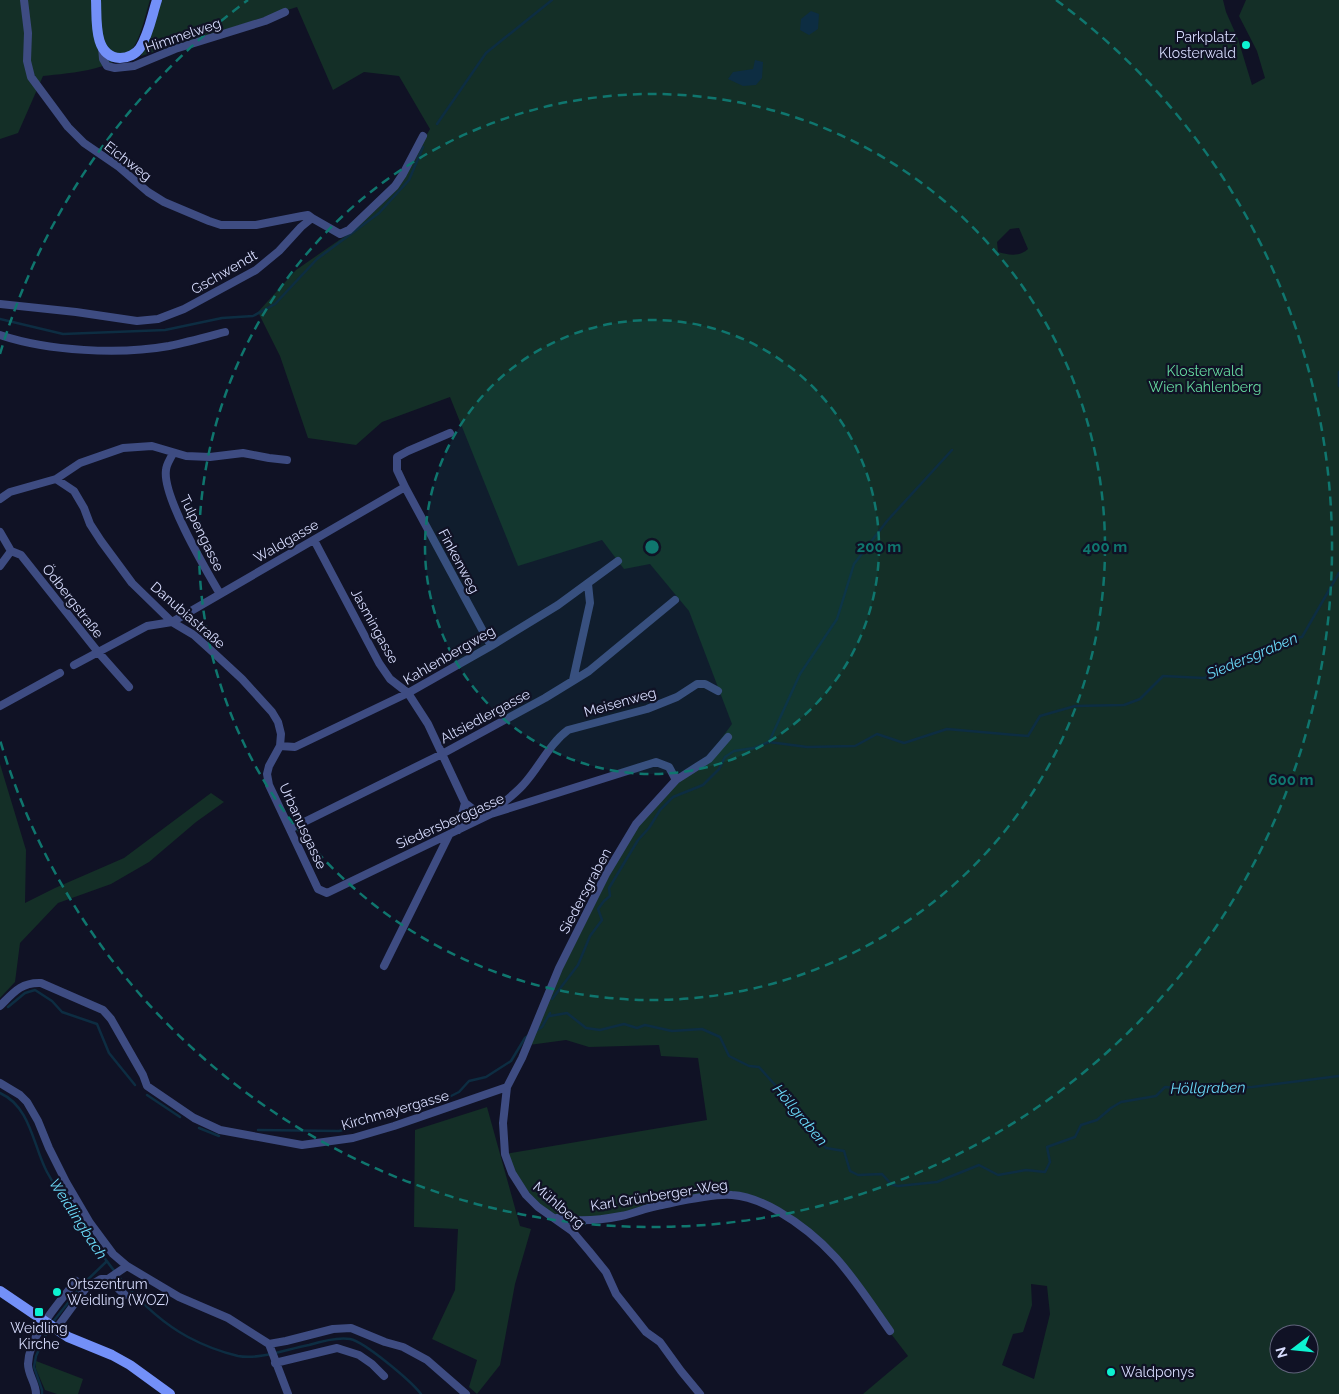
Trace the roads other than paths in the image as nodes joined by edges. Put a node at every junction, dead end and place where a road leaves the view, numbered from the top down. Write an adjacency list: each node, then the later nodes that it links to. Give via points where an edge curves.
1 (24, 0): 7 (street, Eichweg, via 27,62 35,83 76,136 148,192 221,225 263,224 308,215)
2 (96, 0): 5 (main road, via 97,28)
3 (157, 0): 5 (main road, via 146,37 136,52 119,58 107,53)
4 (285, 12): 5 (street, Himmelweg, via 134,66 107,66)
5 (102, 46)
6 (423, 136): 7 (street, via 395,186 349,230 340,234)
7 (312, 218): 8 (street, Gschwendt, via 256,270 184,309 158,319 137,321)
8 (0, 304)
9 (225, 332): 10 (street, via 167,346 119,350 69,349)
10 (0, 334)
11 (450, 433): 15 (street, via 397,457 397,470)
12 (173, 453): 13 (street, via 186,456 243,453); 14 (street, via 152,446 123,448 80,463); 23 (street, Tulpengasse, via 166,471 170,494 195,551)
13 (287, 460)
14 (56, 479): 16 (street, via 10,492); 25 (street, Danubiastraße, via 74,491 100,541 132,583)
15 (405, 487): 18 (street, Waldgasse); 26 (street, Finkenweg)
16 (0, 499)
17 (0, 532): 19 (street, Ödbergstraße)
18 (314, 540): 23 (street, Waldgasse); 33 (street, Jasmingasse, via 379,663 390,679)
19 (11, 551): 21 (street); 27 (street, Ödbergstraße, via 21,555)
20 (618, 561): 22 (street, Kahlenbergweg)
21 (0, 566)
22 (588, 584): 26 (street, Kahlenbergweg); 30 (street, via 590,603)
23 (220, 594): 25 (street, Waldgasse)
24 (675, 600): 30 (street, Altsiedlergasse, via 589,671)
25 (172, 622): 27 (street, Waldgasse, via 148,626); 36 (street, Danubiastraße, via 194,635 272,712 281,734)
26 (491, 646): 33 (street, Kahlenbergweg)
27 (98, 652): 28 (street, Waldgasse); 31 (street, Ödbergstraße)
28 (74, 665)
29 (60, 673): 34 (street)
30 (573, 680): 37 (street, Altsiedlergasse)
31 (129, 687)
32 (718, 691): 40 (street, Meisenweg, via 705,684 697,684 677,697 647,709 568,730 558,738 521,787)
33 (408, 693): 36 (street, Kahlenbergweg, via 295,748); 37 (street, Jasmingasse)
34 (0, 706)
35 (728, 737): 38 (street, Siedersgraben, via 709,760)
36 (280, 746): 42 (street, Urbanusgasse, via 267,774)
37 (442, 754): 39 (street, Jasmingasse); 42 (street, Altsiedlergasse)
38 (676, 780): 40 (street, Siedersberggasse, via 668,767 656,762); 49 (street, Siedersgraben, via 636,824 606,874 559,968)
39 (465, 803): 41 (street, Jasmingasse); 43 (street)
40 (491, 814): 41 (street, Siedersberggasse)
41 (483, 817): 43 (street, Siedersberggasse)
42 (290, 829): 45 (street, Urbanusgasse)
43 (458, 830): 44 (street, Siedersberggasse)
44 (449, 835): 45 (street, Siedersberggasse, via 327,893); 46 (street)
45 (318, 889)
46 (384, 966)
47 (0, 1006): 49 (street, Kirchmayergasse, via 30,982 41,983 103,1010 147,1086 208,1126 302,1145 353,1138)
48 (0, 1083): 51 (street, via 27,1102 66,1182 90,1223)
49 (507, 1087): 50 (street, Mühlberg, via 503,1123 505,1154 526,1195)
50 (555, 1218): 57 (street, Karl Grünberger-Weg, via 570,1221 620,1216 701,1198 730,1194 743,1196 798,1223 829,1248); 65 (street, Mühlberg, via 589,1251 606,1272 616,1294 646,1332 660,1342)
51 (124, 1268): 52 (street); 58 (street, via 179,1298 228,1318)
52 (110, 1277): 55 (street); 56 (street, via 86,1288)
53 (76, 1281): 56 (street)
54 (0, 1291): 56 (main road)
55 (125, 1295)
56 (51, 1325): 61 (street, via 34,1343 29,1359 29,1372); 62 (main road, via 122,1360)
57 (890, 1332)
58 (270, 1346): 59 (street); 64 (street, via 333,1329 351,1328 428,1360)
59 (275, 1361): 60 (street, via 337,1348 359,1355); 63 (street)
60 (384, 1376)
61 (36, 1394)
62 (170, 1394)
63 (288, 1394)
64 (466, 1394)
65 (700, 1394)

